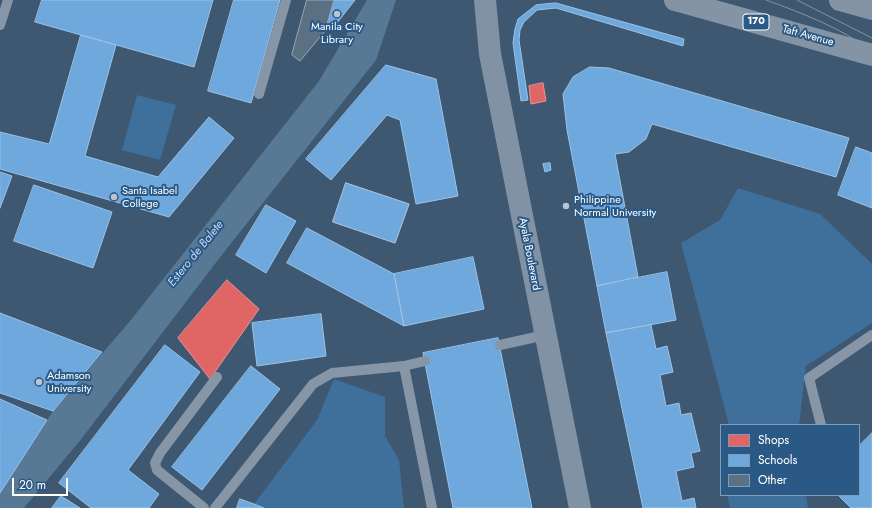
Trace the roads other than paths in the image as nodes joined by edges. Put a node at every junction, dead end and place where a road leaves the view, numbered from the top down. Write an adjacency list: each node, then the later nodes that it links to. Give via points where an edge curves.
1 (8, 0): 7 (lane)
2 (286, 0): 11 (lane)
3 (485, 0): 12 (main road, Ayala Boulevard, via 490,54)
4 (675, 0): 8 (main road, Taft Avenue / 170)
5 (840, 0): 6 (main road)
6 (872, 9)
7 (0, 25)
8 (837, 44): 9 (main road, Taft Avenue / 170); 10 (main road)
9 (872, 55)
10 (872, 67)
11 (259, 94)
12 (545, 335): 14 (lane); 22 (main road, Ayala Boulevard)
13 (872, 335): 18 (lane, via 809,378)
14 (500, 345)
15 (425, 361): 16 (lane)
16 (404, 366): 20 (lane, via 332,373 317,382); 21 (lane)
17 (217, 377): 19 (lane, via 155,463 157,470)
18 (821, 424)
19 (204, 508)
20 (215, 508)
21 (432, 508)
22 (580, 508)

